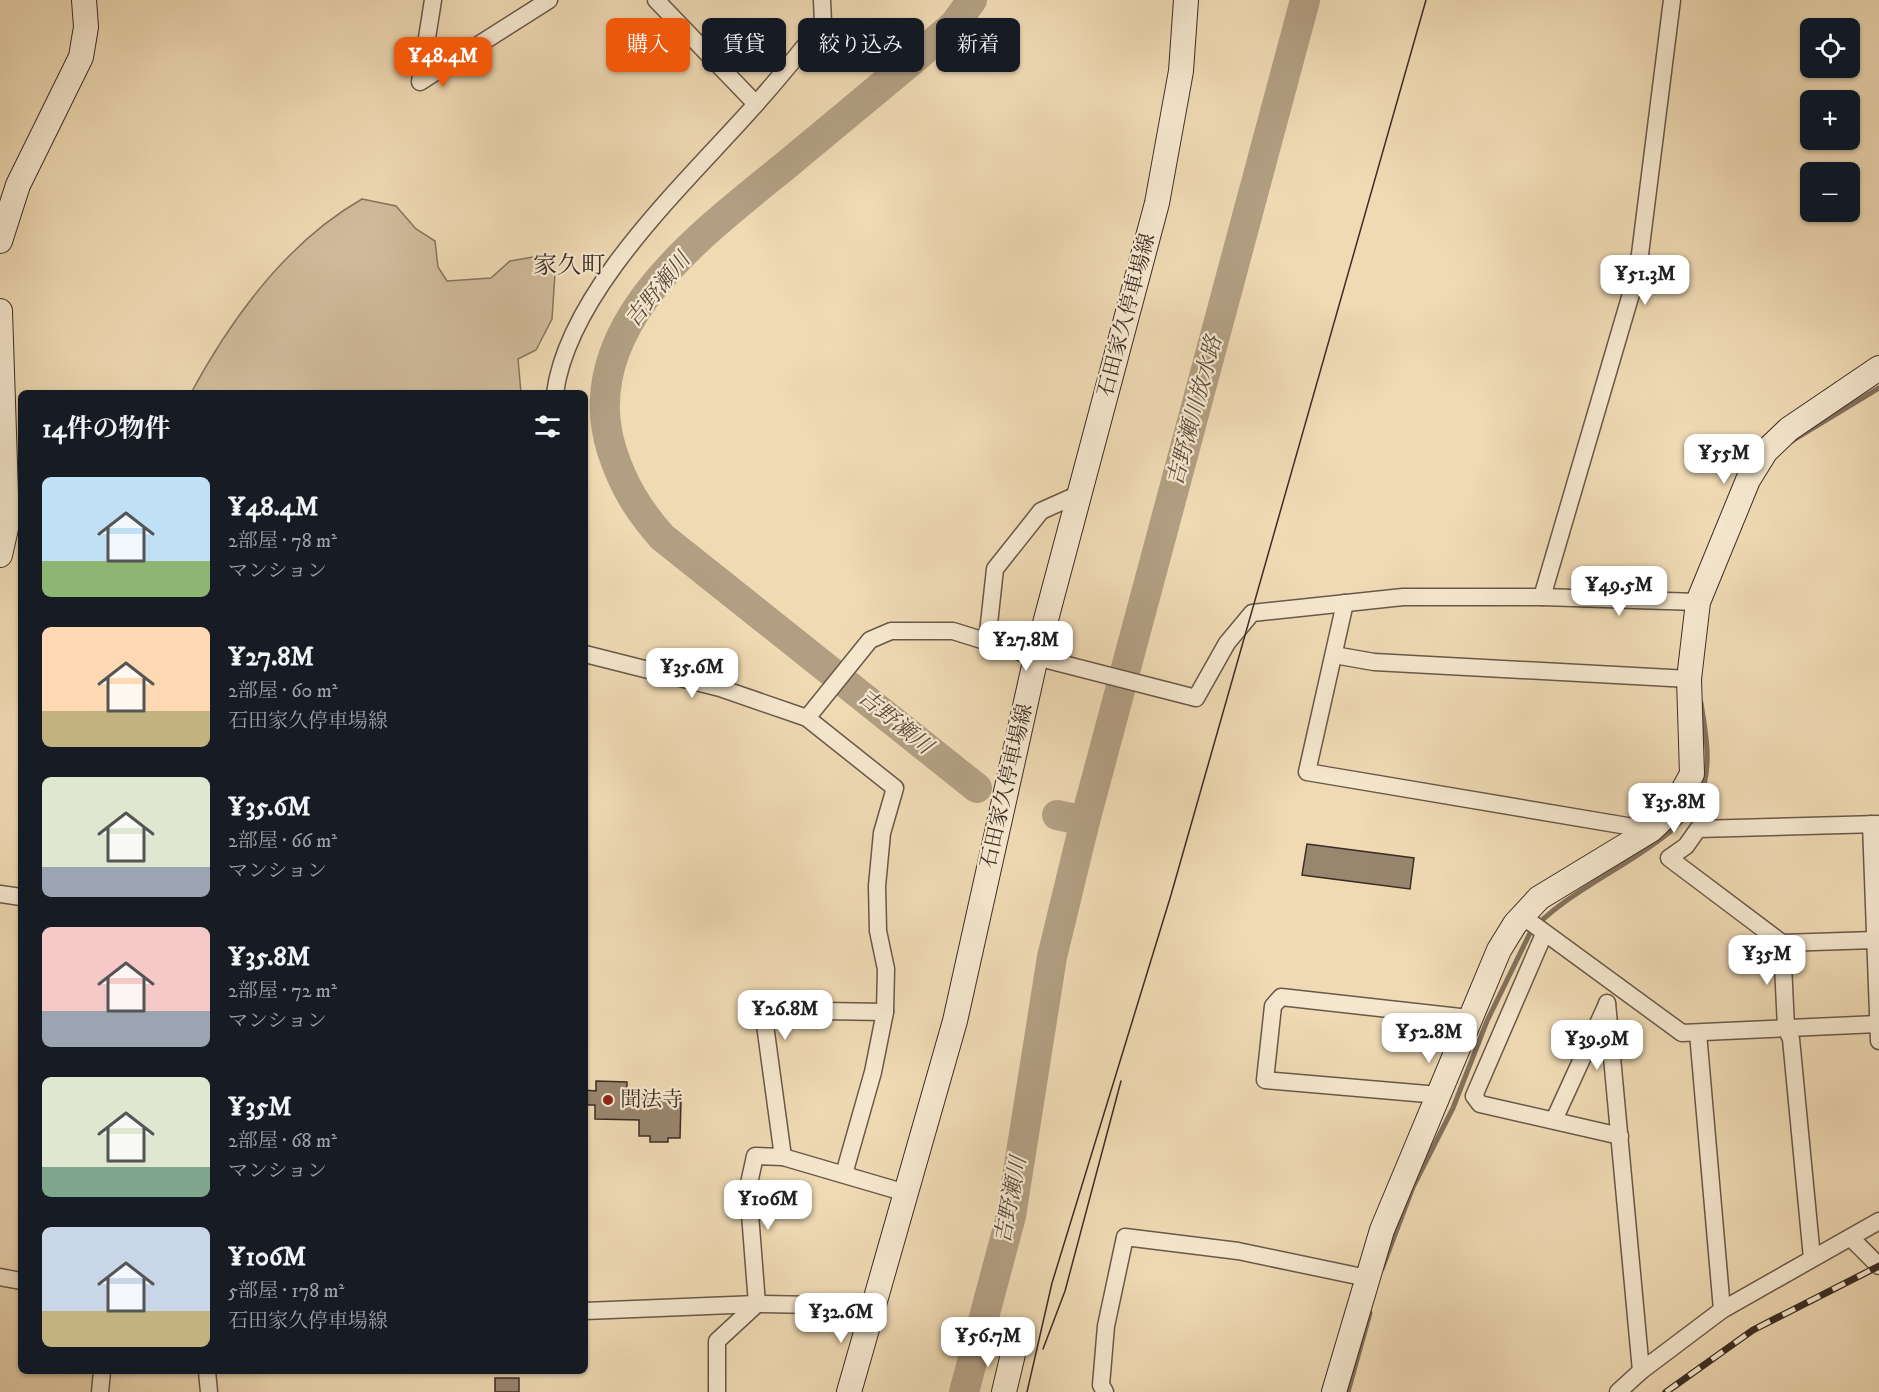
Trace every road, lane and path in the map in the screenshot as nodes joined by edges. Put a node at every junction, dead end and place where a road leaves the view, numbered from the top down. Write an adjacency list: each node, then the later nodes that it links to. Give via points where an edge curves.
1 (84, 0): 9 (street, via 86,27 81,57 18,185)
2 (433, 0): 3 (street, via 420,82)
3 (549, 0)
4 (656, 0): 8 (street)
5 (822, 0): 8 (street, via 823,23)
6 (1186, 0): 13 (street, 石田家久停車場線, via 1181,71 1157,203)
7 (1672, 0): 16 (street, via 1638,270)
8 (756, 104): 12 (street, via 653,216 598,292 569,341)
9 (0, 240)
10 (0, 311): 14 (street)
11 (1879, 368): 17 (street, via 1789,429 1766,451 1748,480)
12 (555, 390)
13 (1079, 494): 19 (street, via 1041,511 995,569); 22 (street, 石田家久停車場線)
14 (14, 527): 15 (street)
15 (0, 555)
16 (1542, 597): 17 (street); 18 (street, via 1403,597)
17 (1698, 602): 23 (street)
18 (1345, 603): 21 (street); 22 (street, via 1252,614 1222,651 1196,698)
19 (987, 642): 22 (street); 24 (street, via 953,631 891,631 870,640)
20 (588, 655): 24 (street, via 720,688)
21 (1334, 655): 23 (street, via 1374,662); 26 (street, via 1307,772)
22 (1036, 657): 45 (street, 石田家久停車場線, via 955,1020)
23 (1689, 679): 26 (street, via 1692,774 1672,810)
24 (807, 718): 34 (street, via 895,788 882,833 878,886 878,931 886,969)
25 (1875, 824): 30 (street); 31 (street, via 1698,829 1686,846 1669,858)
26 (1651, 830): 29 (street, via 1539,898)
27 (0, 894): 28 (street)
28 (18, 897)
29 (1534, 926): 32 (street); 35 (street, via 1498,950); 41 (street, via 1474,1096 1480,1104)
30 (1875, 940): 31 (street); 36 (street)
31 (1782, 943): 37 (street)
32 (1615, 986): 33 (street); 38 (street, via 1682,1033)
33 (1607, 1003): 41 (street); 42 (street)
34 (885, 1012): 43 (street, via 763,1010); 44 (street, via 873,1072)
35 (1469, 1018): 40 (street); 40 (street, via 1281,998 1273,1006 1265,1080)
36 (1878, 1024): 37 (street); 39 (street)
37 (1786, 1028): 38 (street); 48 (street, via 1791,1038)
38 (1698, 1033): 55 (street)
39 (1879, 1041)
40 (1439, 1095): 51 (street, via 1382,1230)
41 (1554, 1120): 42 (street)
42 (1620, 1136): 58 (street)
43 (783, 1157): 44 (street); 53 (street, via 755,1156 748,1188)
44 (844, 1174): 45 (street)
45 (906, 1193): 54 (street, 石田家久停車場線)
46 (1879, 1221): 47 (street)
47 (1851, 1238): 48 (street); 49 (street)
48 (1812, 1258): 55 (street)
49 (1879, 1266)
50 (0, 1277): 52 (street)
51 (1367, 1278): 66 (street, via 1238,1251 1125,1237 1106,1326 1101,1385); 67 (street)
52 (18, 1280)
53 (757, 1304): 54 (street); 56 (street); 63 (street, via 717,1341)
54 (873, 1306): 64 (street, 石田家久停車場線)
55 (1722, 1310): 58 (street)
56 (588, 1311)
57 (1013, 1354): 65 (street)
58 (1641, 1371): 68 (street)
59 (102, 1374): 61 (street)
60 (207, 1374): 62 (street)
61 (100, 1392)
62 (209, 1392)
63 (717, 1392)
64 (849, 1392)
65 (1004, 1392)
66 (1105, 1392)
67 (1334, 1392)
68 (1618, 1392)

